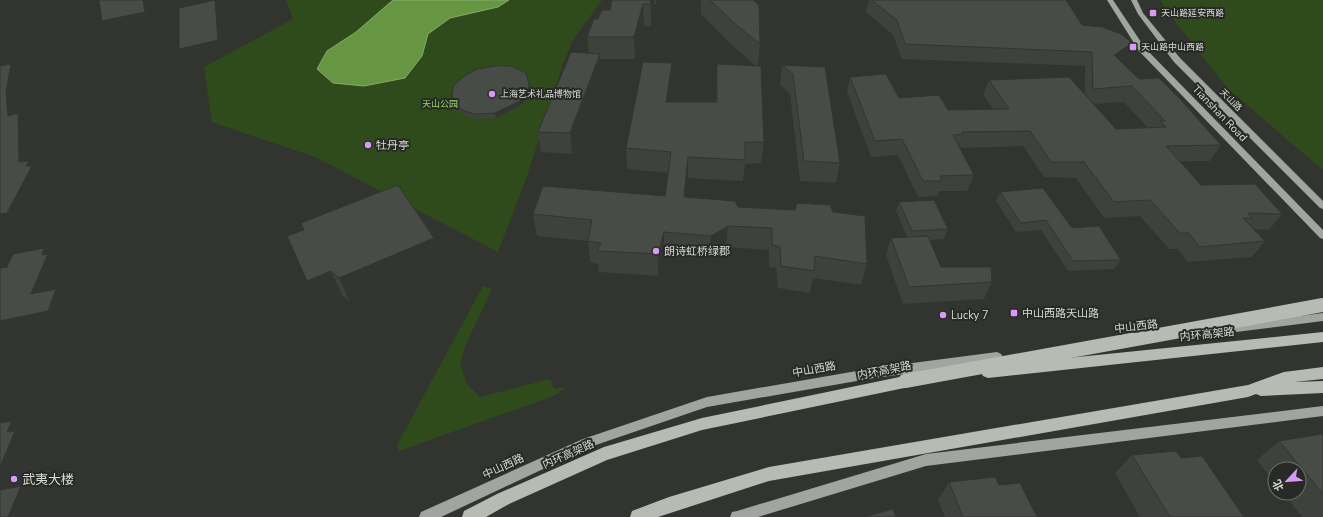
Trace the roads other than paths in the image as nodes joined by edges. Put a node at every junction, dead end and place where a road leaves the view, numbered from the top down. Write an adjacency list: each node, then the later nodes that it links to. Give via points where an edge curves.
1 (1110, 0): 4 (main road, Tianshan Road, via 1142,49)
2 (1134, 0): 3 (main road, 天山路, via 1140,13 1177,60)
3 (1323, 206)
4 (1323, 236)
5 (1323, 305): 9 (highway, bridge)
6 (1323, 317): 13 (main road, 中山西路, via 874,373 707,402 587,443)
7 (1323, 337): 9 (highway, 内环高架路, bridge)
8 (1323, 373): 11 (highway, via 1284,378)
9 (905, 381): 14 (highway, 内环高架路, via 702,424 604,454 503,499)
10 (1323, 387): 11 (highway)
11 (1248, 391): 15 (highway, via 769,474)
12 (1323, 411): 16 (main road, via 1203,428 926,460)
13 (426, 517)
14 (470, 517)
15 (638, 517)
16 (737, 517)

